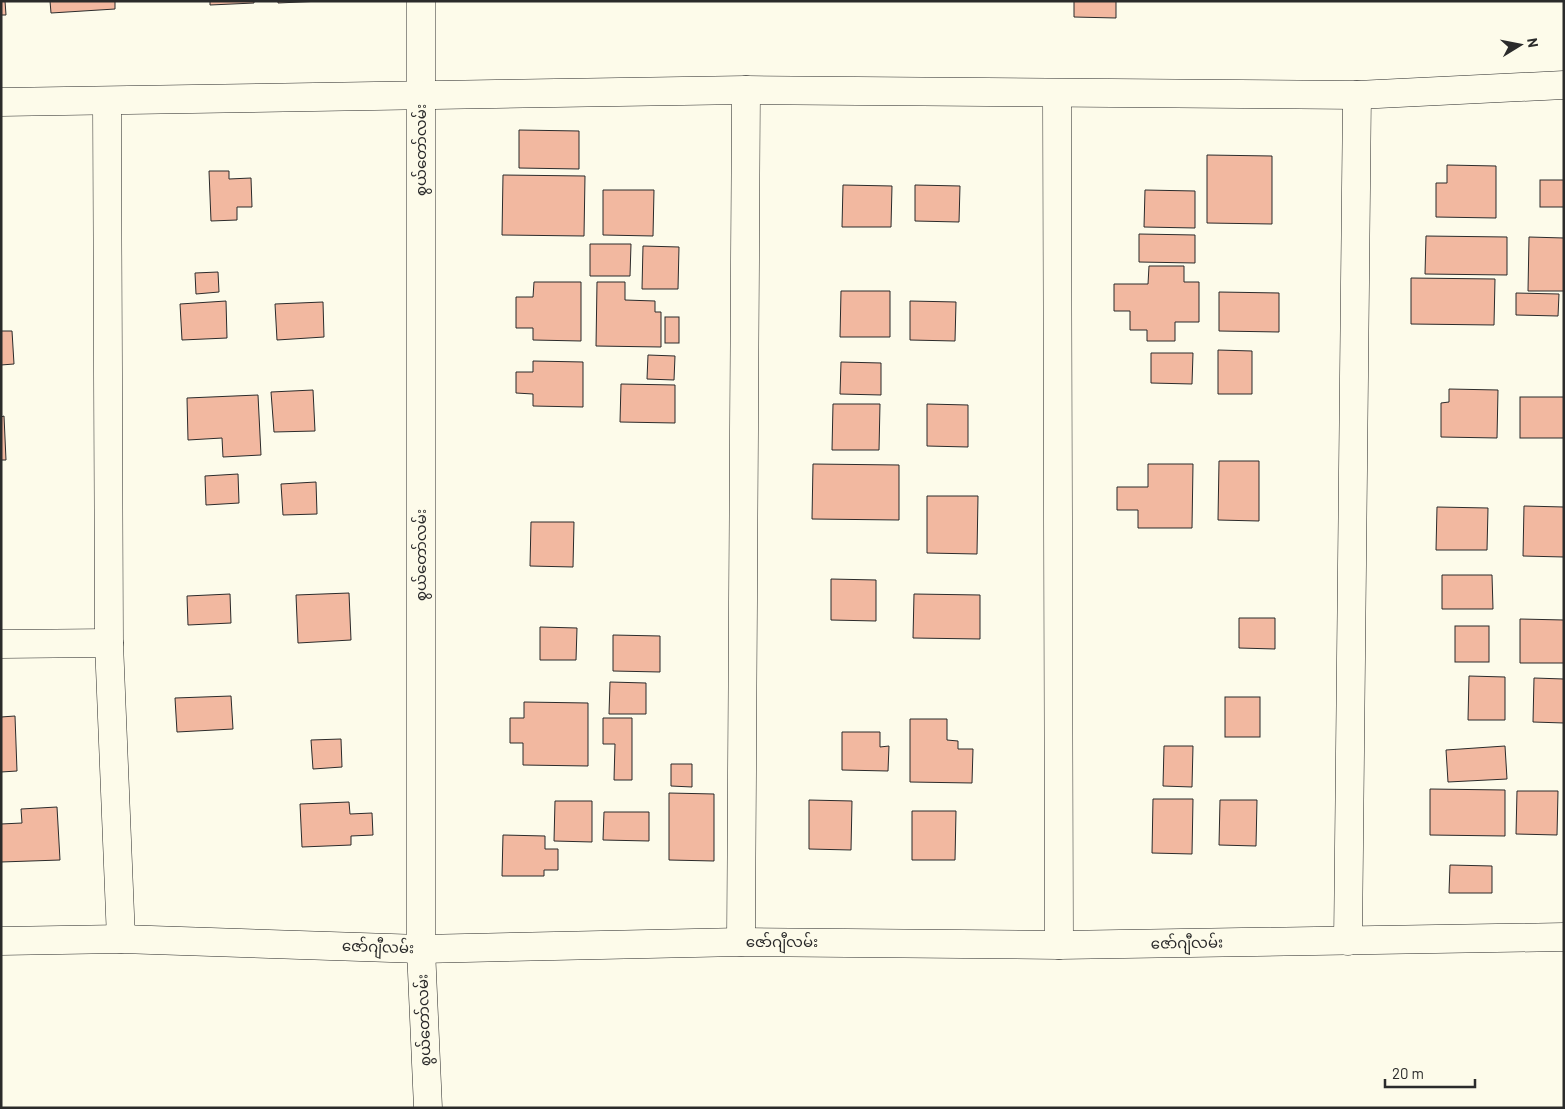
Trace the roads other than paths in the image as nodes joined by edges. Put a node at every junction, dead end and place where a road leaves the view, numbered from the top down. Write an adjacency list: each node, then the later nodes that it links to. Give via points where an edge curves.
1 (421, 1): 6 (street, စွယ်တော်လမ်း)
2 (1564, 85): 5 (street)
3 (746, 90): 4 (street); 6 (street); 15 (street)
4 (1057, 94): 5 (street); 16 (street)
5 (1357, 95): 14 (street)
6 (422, 96): 7 (street); 17 (street, စွယ်တော်လမ်း)
7 (107, 101): 8 (street); 9 (street)
8 (1, 102)
9 (109, 643): 10 (street); 12 (street)
10 (1, 644)
11 (1564, 937): 14 (street, ဇော်ဂျီလမ်း)
12 (122, 939): 13 (street, ဇော်ဂျီလမ်း); 17 (street, ဇော်ဂျီလမ်း)
13 (1, 941)
14 (1348, 941): 16 (street, ဇော်ဂျီလမ်း)
15 (741, 942): 16 (street, ဇော်ဂျီလမ်း); 17 (street, ဇော်ဂျီလမ်း)
16 (1060, 945)
17 (421, 949): 18 (street, စွယ်တော်လမ်း)
18 (428, 1108)

